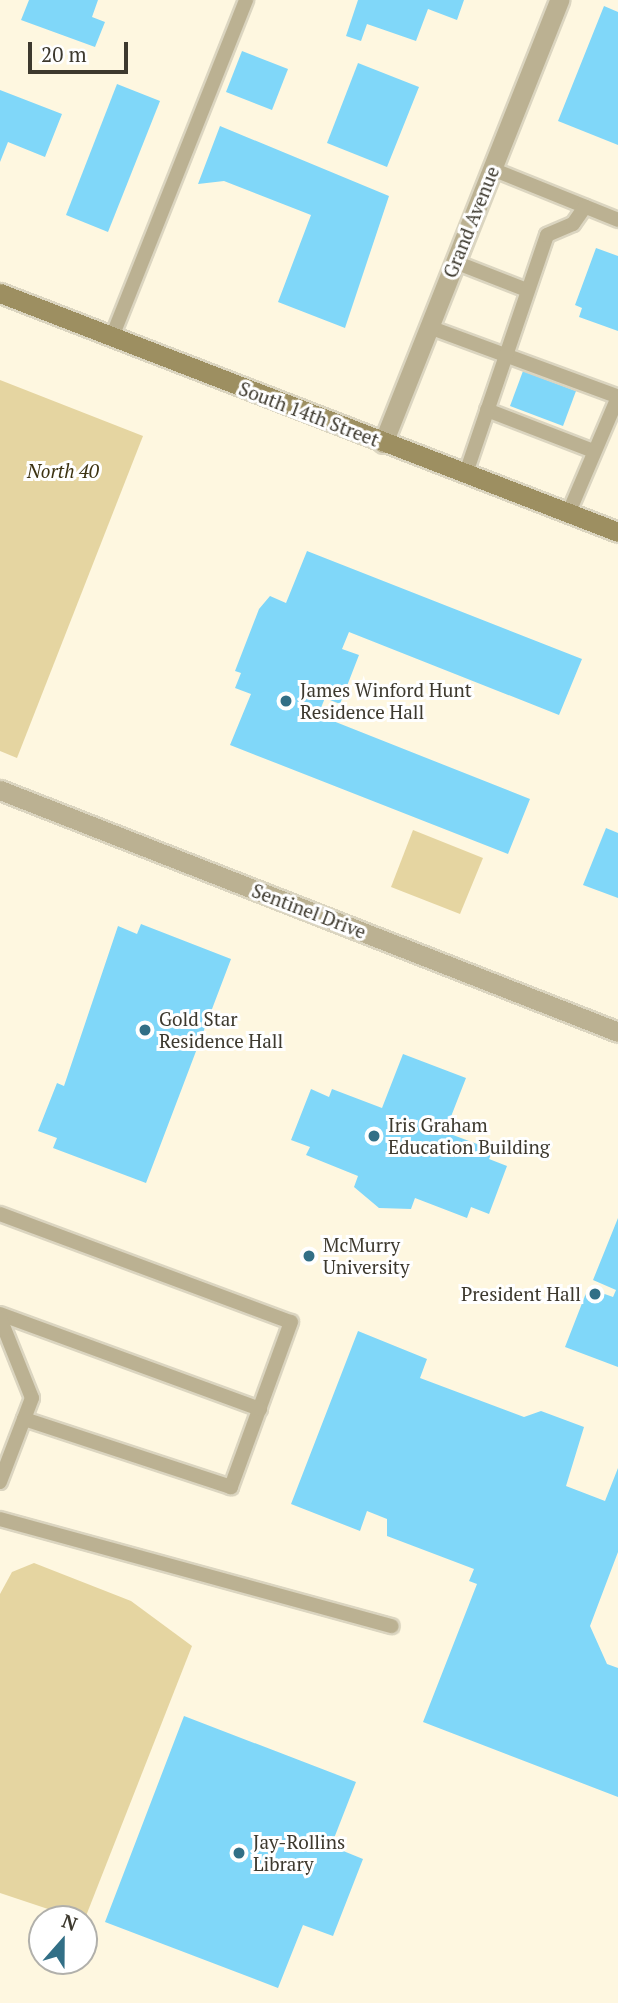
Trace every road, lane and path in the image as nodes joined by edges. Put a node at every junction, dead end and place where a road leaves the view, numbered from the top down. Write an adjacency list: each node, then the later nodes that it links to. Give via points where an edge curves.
1 (246, 0): 10 (lane)
2 (559, 0): 3 (street, Grand Avenue)
3 (492, 169): 4 (lane); 6 (street, Grand Avenue)
4 (585, 206): 5 (lane); 7 (lane, via 573,224 547,234)
5 (618, 220)
6 (455, 262): 7 (lane); 9 (street, Grand Avenue)
7 (527, 290): 11 (lane)
8 (0, 293): 10 (main road, South 14th Street)
9 (429, 327): 11 (lane); 14 (street, Grand Avenue)
10 (112, 337): 14 (main road, South 14th Street)
11 (507, 355): 12 (lane); 13 (lane)
12 (618, 397): 15 (lane)
13 (487, 410): 15 (lane); 16 (lane)
14 (383, 443): 16 (main road, South 14th Street)
15 (593, 451): 17 (lane)
16 (466, 473): 17 (main road, South 14th Street)
17 (569, 512): 18 (main road, South 14th Street)
18 (618, 532)
19 (0, 790): 20 (street, Sentinel Drive)
20 (618, 1032)
21 (0, 1214): 23 (lane, via 286,1318 292,1326)
22 (0, 1316): 23 (lane); 24 (lane, via 32,1398)
23 (260, 1409): 24 (lane, via 231,1487)
24 (24, 1419): 25 (lane)
25 (0, 1482)
26 (0, 1519): 27 (lane)
27 (392, 1626)

